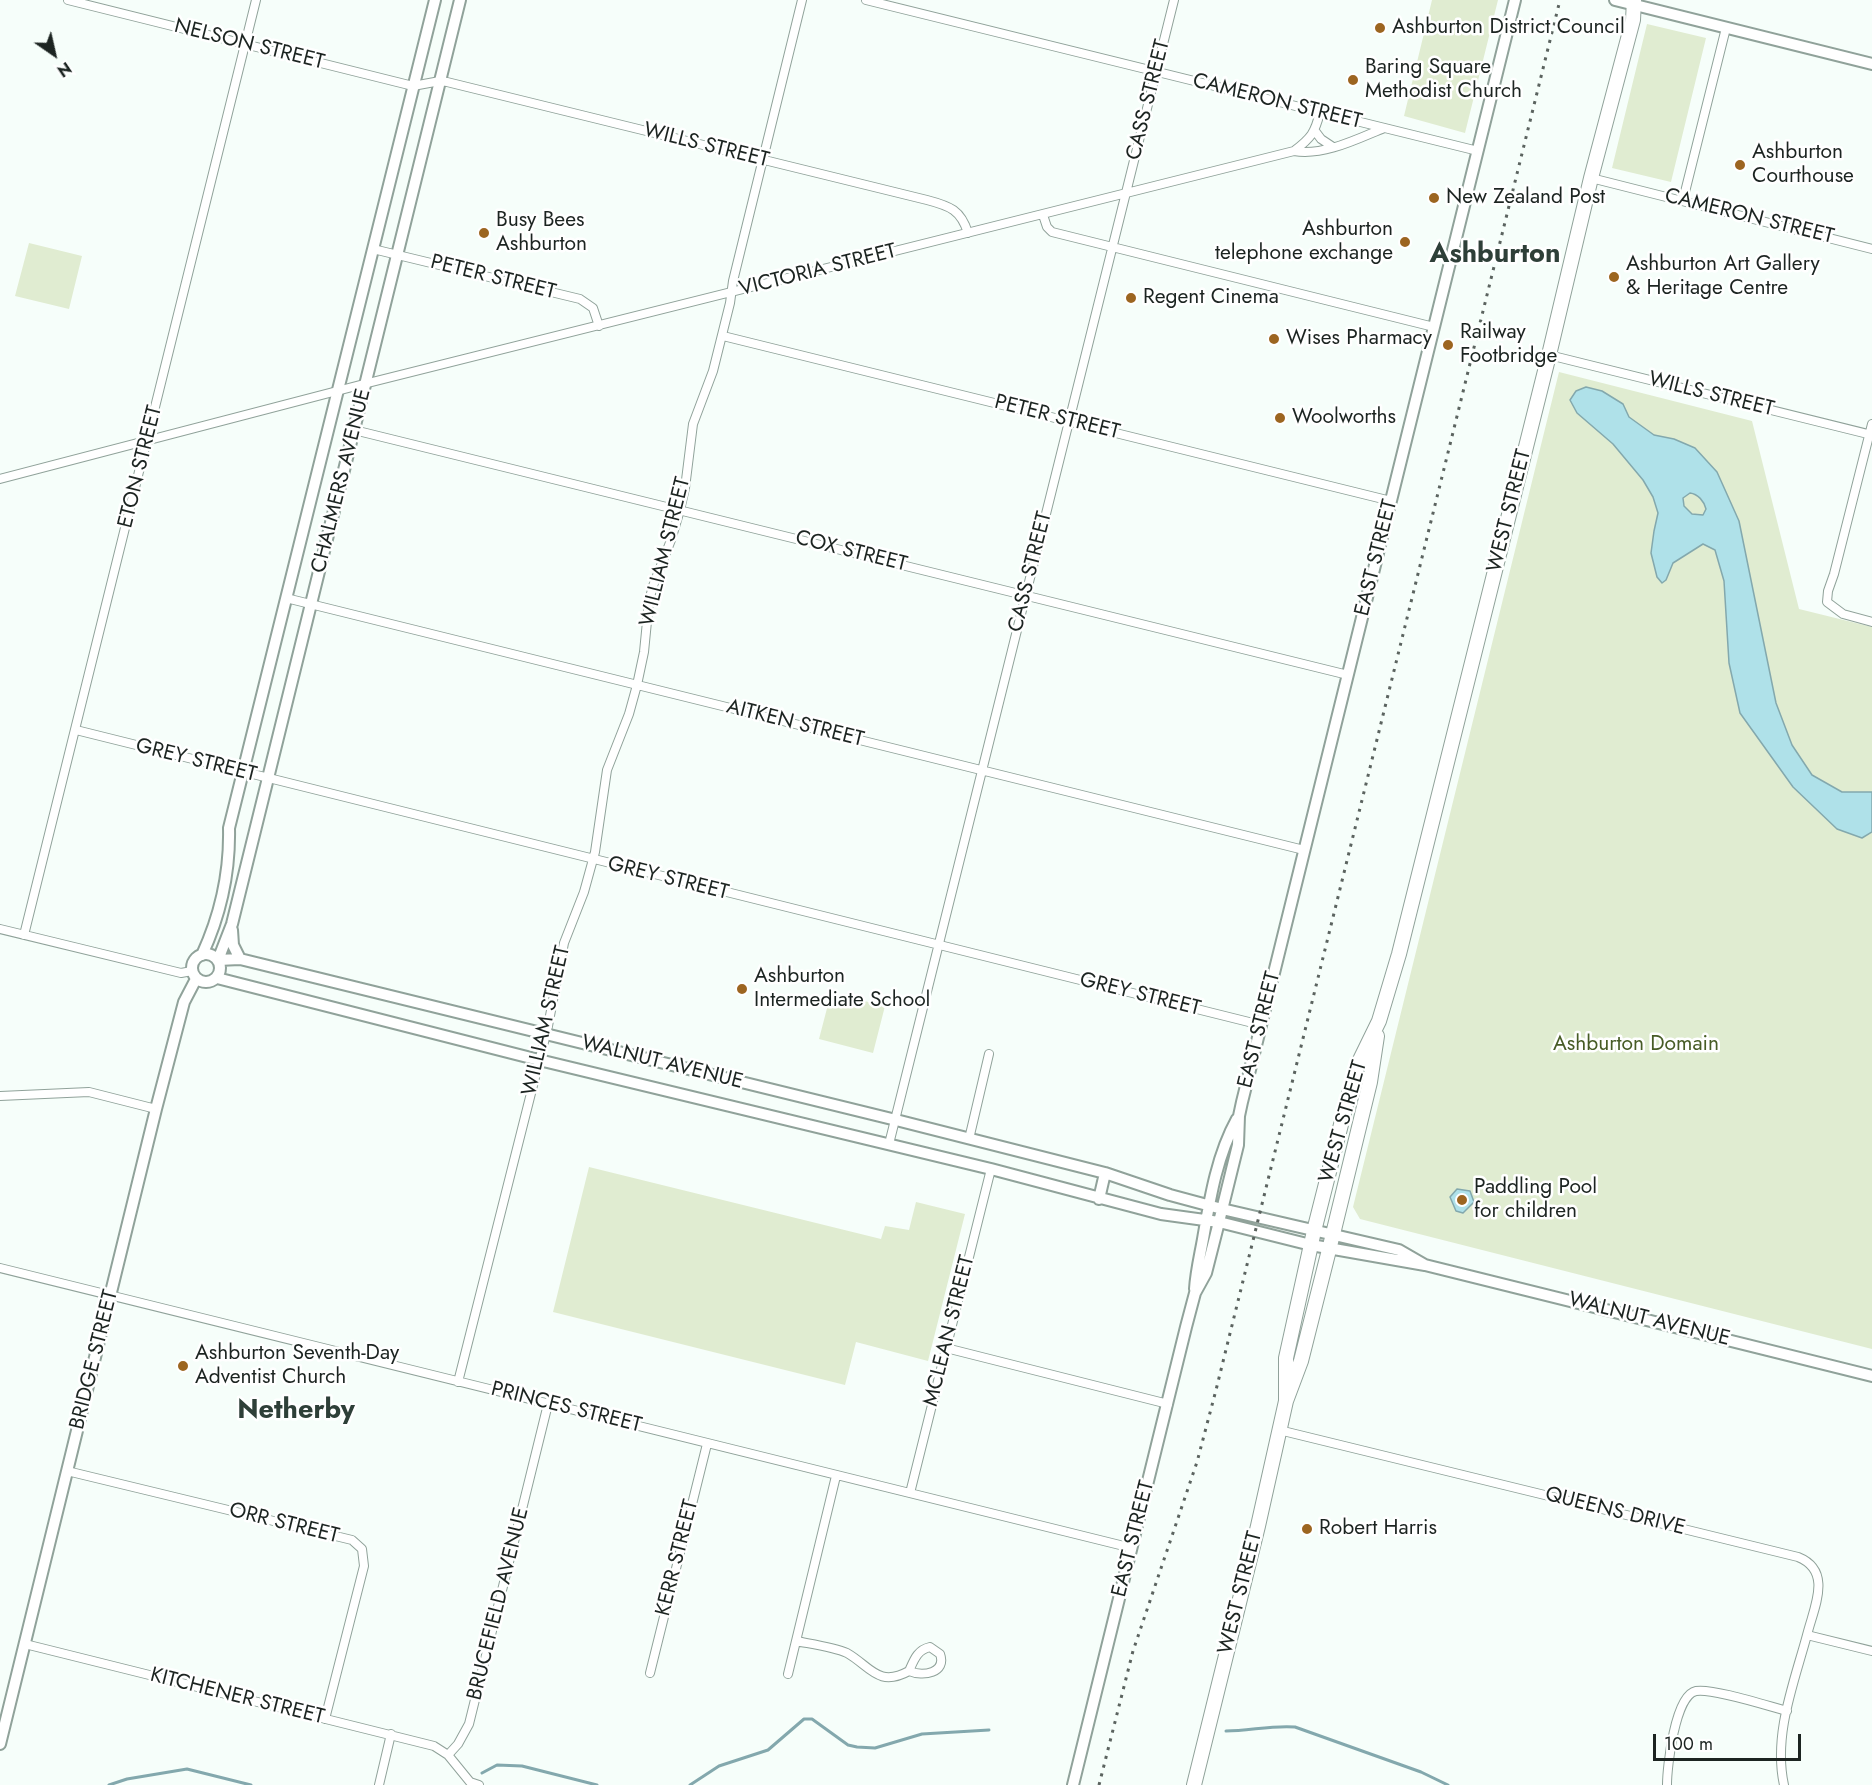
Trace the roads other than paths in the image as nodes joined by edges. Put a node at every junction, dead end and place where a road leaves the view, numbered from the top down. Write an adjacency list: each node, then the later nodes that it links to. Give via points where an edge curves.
1 (68, 0): 12 (street, NELSON STREET)
2 (256, 0): 12 (street, ETON STREET)
3 (435, 0): 16 (street, CHALMERS AVENUE)
4 (460, 0): 15 (street, CHALMERS AVENUE)
5 (802, 0): 23 (street, WILLIAM STREET)
6 (866, 0): 14 (street, CAMERON STREET)
7 (1174, 0): 14 (street, CASS STREET)
8 (1515, 0): 22 (street, EAST STREET)
9 (1615, 0): 10 (street)
10 (1634, 3): 11 (street); 24 (highway, WEST STREET, via 1633,20)
11 (1726, 28): 13 (street); 26 (street)
12 (245, 44): 16 (street, NELSON STREET); 44 (street, ETON STREET)
13 (1872, 64)
14 (1156, 72): 17 (street, CAMERON STREET); 25 (street, CASS STREET)
15 (435, 82): 16 (street, NELSON STREET); 23 (street, WILLS STREET); 32 (street, CHALMERS AVENUE)
16 (413, 86): 30 (street, CHALMERS AVENUE)
17 (1320, 112): 18 (street, CAMERON STREET); 19 (street)
18 (1384, 128): 20 (street, VICTORIA STREET); 22 (street, CAMERON STREET)
19 (1315, 131): 20 (street); 21 (street, VICTORIA STREET)
20 (1332, 147): 21 (street, VICTORIA STREET, via 1306,153)
21 (1294, 151): 25 (street, VICTORIA STREET)
22 (1478, 151): 35 (street, EAST STREET)
23 (762, 160): 28 (street, WILLS STREET, via 944,205 958,214); 33 (street, WILLIAM STREET)
24 (1591, 178): 26 (street, CAMERON STREET); 37 (highway, WEST STREET)
25 (1125, 194): 27 (street, VICTORIA STREET); 29 (street, CASS STREET)
26 (1683, 200): 31 (street, CAMERON STREET)
27 (1043, 215): 28 (street, VICTORIA STREET); 29 (street, via 1052,232)
28 (969, 233): 33 (street, VICTORIA STREET)
29 (1112, 247): 35 (street); 40 (street, CASS STREET)
30 (373, 249): 32 (street, PETER STREET); 39 (street, CHALMERS AVENUE)
31 (1872, 249)
32 (398, 254): 34 (street, PETER STREET, via 580,299 594,308); 38 (street, CHALMERS AVENUE)
33 (731, 293): 34 (street, VICTORIA STREET); 36 (street, WILLIAM STREET)
34 (599, 326): 38 (street, VICTORIA STREET)
35 (1434, 327): 46 (street, EAST STREET)
36 (723, 336): 40 (street, PETER STREET); 47 (street, WILLIAM STREET, via 693,424)
37 (1550, 355): 43 (street, WILLS STREET); 69 (highway, WEST STREET, via 1399,954)
38 (366, 384): 39 (street, VICTORIA STREET); 42 (street, CHALMERS AVENUE)
39 (340, 391): 44 (street, VICTORIA STREET); 49 (street, CHALMERS AVENUE)
40 (1069, 421): 46 (street, PETER STREET); 48 (street, CASS STREET)
41 (1872, 423): 43 (street)
42 (354, 430): 47 (street, COX STREET); 50 (street, CHALMERS AVENUE)
43 (1871, 435): 51 (street, via 1827,603 1843,614)
44 (147, 440): 45 (street, VICTORIA STREET); 54 (street, ETON STREET)
45 (0, 478)
46 (1391, 501): 52 (street, EAST STREET)
47 (680, 510): 48 (street, COX STREET); 53 (street, WILLIAM STREET, via 651,593)
48 (1026, 595): 52 (street, COX STREET); 55 (street, CASS STREET)
49 (286, 598): 50 (street, AITKEN STREET); 56 (street, CHALMERS AVENUE)
50 (311, 604): 53 (street, AITKEN STREET); 57 (street, CHALMERS AVENUE)
51 (1872, 622)
52 (1348, 675): 58 (street, EAST STREET)
53 (637, 685): 55 (street, AITKEN STREET); 59 (street, WILLIAM STREET, via 607,770)
54 (76, 730): 56 (street, GREY STREET); 62 (street, ETON STREET)
55 (982, 770): 58 (street, AITKEN STREET); 63 (street, CASS STREET)
56 (243, 773): 57 (street, GREY STREET); 64 (street, CHALMERS AVENUE, via 229,828 228,867 212,933)
57 (267, 779): 59 (street, GREY STREET); 60 (street, CHALMERS AVENUE)
58 (1304, 850): 70 (street, EAST STREET)
59 (593, 860): 63 (street, GREY STREET); 71 (street, WILLIAM STREET, via 564,943)
60 (232, 924): 65 (street, via 233,945); 66 (street, CHALMERS AVENUE)
61 (0, 929): 62 (street)
62 (24, 934): 67 (street)
63 (939, 945): 70 (street, GREY STREET); 77 (street, CASS STREET)
64 (202, 955): 66 (street); 67 (street, via 193,963)
65 (240, 959): 66 (street, WALNUT AVENUE); 71 (street, WALNUT AVENUE)
66 (218, 960): 68 (street)
67 (194, 975): 68 (street, via 204,983); 75 (street, BRIDGE STREET)
68 (217, 978): 73 (street, WALNUT AVENUE)
69 (1378, 1021): 87 (highway, WEST STREET, via 1349,1093); 88 (highway, WEST STREET, via 1370,1082)
70 (1261, 1025): 76 (street, EAST STREET)
71 (545, 1035): 73 (street, WILLIAM STREET); 77 (street, WALNUT AVENUE)
72 (989, 1054): 78 (street)
73 (539, 1060): 79 (street, WALNUT AVENUE); 94 (street, WILLIAM STREET)
74 (0, 1096): 75 (street, via 88,1092)
75 (156, 1109): 91 (street, BRIDGE STREET)
76 (1239, 1116): 83 (street, EAST STREET, via 1225,1142); 84 (street, EAST STREET, via 1238,1145)
77 (896, 1120): 78 (street, WALNUT AVENUE); 79 (street, CASS STREET)
78 (969, 1138): 81 (street, WALNUT AVENUE)
79 (889, 1144): 80 (street, WALNUT AVENUE)
80 (991, 1169): 82 (street, WALNUT AVENUE); 92 (street, MCLEAN STREET)
81 (1105, 1173): 82 (street); 83 (street, WALNUT AVENUE)
82 (1099, 1199): 85 (street, WALNUT AVENUE)
83 (1209, 1205): 84 (street, WALNUT AVENUE); 85 (street, EAST STREET)
84 (1222, 1209): 86 (street, EAST STREET); 87 (street, WALNUT AVENUE)
85 (1205, 1221): 86 (street, WALNUT AVENUE); 90 (street, EAST STREET)
86 (1219, 1222): 87 (street, WALNUT AVENUE); 90 (street, EAST STREET, via 1206,1273)
87 (1313, 1238): 88 (street, WALNUT AVENUE); 95 (highway, WEST STREET, via 1286,1359)
88 (1332, 1241): 93 (street, WALNUT AVENUE); 95 (highway, WEST STREET, via 1301,1361)
89 (0, 1268): 91 (street, PRINCES STREET)
90 (1195, 1293): 97 (street, EAST STREET)
91 (110, 1296): 94 (street, PRINCES STREET); 100 (street, BRIDGE STREET)
92 (946, 1348): 97 (street); 102 (street, MCLEAN STREET)
93 (1872, 1376)
94 (458, 1382): 96 (street, PRINCES STREET)
95 (1286, 1401): 98 (highway, WEST STREET)
96 (548, 1404): 99 (street, PRINCES STREET); 115 (street, BRUCEFIELD AVENUE, via 469,1724)
97 (1168, 1404): 103 (street, EAST STREET)
98 (1279, 1430): 104 (street, QUEENS DRIVE, via 1798,1557 1812,1566 1819,1580); 119 (highway, WEST STREET)
99 (707, 1444): 101 (street, PRINCES STREET); 109 (street, KERR STREET)
100 (68, 1471): 106 (street, BRIDGE STREET); 112 (street, ORR STREET, via 352,1540 362,1549 364,1566)
101 (836, 1476): 102 (street, PRINCES STREET); 105 (street)
102 (910, 1493): 103 (street, PRINCES STREET)
103 (1132, 1548): 118 (street, EAST STREET)
104 (1807, 1635): 107 (street); 111 (street)
105 (796, 1641): 108 (street, via 846,1652 876,1675 892,1677); 110 (street)
106 (25, 1644): 112 (street, KITCHENER STREET); 114 (street, BRIDGE STREET)
107 (1872, 1651)
108 (909, 1671)
109 (650, 1673)
110 (788, 1674)
111 (1787, 1711): 120 (street, via 1695,1691 1682,1705 1666,1765); 121 (street, via 1780,1745)
112 (325, 1719): 113 (street, KITCHENER STREET)
113 (392, 1734): 115 (street, KITCHENER STREET, via 434,1746); 116 (street)
114 (0, 1744)
115 (448, 1755): 117 (street, via 470,1782)
116 (379, 1785)
117 (479, 1785)
118 (1073, 1785)
119 (1194, 1785)
120 (1667, 1785)
121 (1784, 1785)

